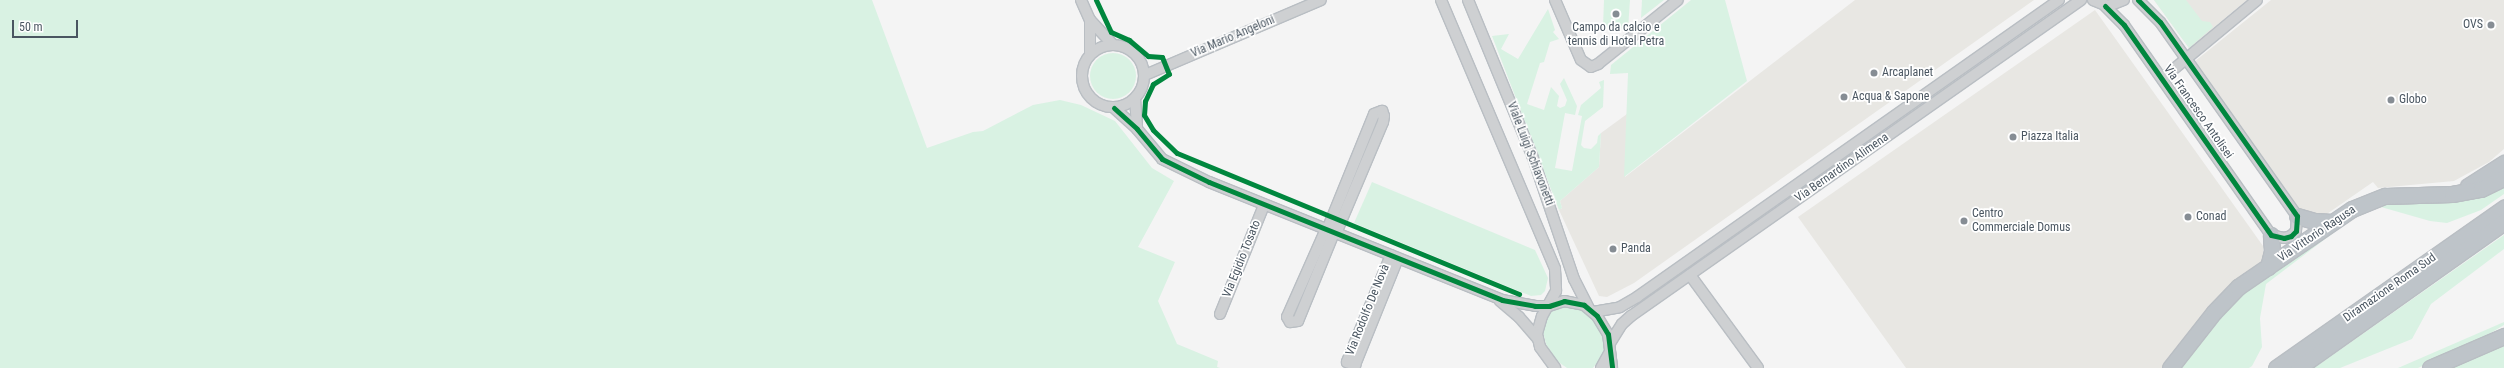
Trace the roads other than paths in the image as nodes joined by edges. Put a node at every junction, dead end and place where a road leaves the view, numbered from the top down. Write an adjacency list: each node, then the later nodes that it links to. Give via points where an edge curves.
1 (1081, 0): 14 (street)
2 (1320, 0): 18 (street, Via Mario Angeloni)
3 (1441, 0): 37 (street, Viale Luigi Schiavonetti, via 1555,269 1557,288)
4 (1468, 0): 38 (street, Viale Luigi Schiavonetti, via 1534,161 1574,279)
5 (1555, 0): 6 (street, via 1581,60 1591,67)
6 (1678, 0)
7 (2059, 0): 38 (street, Via Bernardino Alimena, via 1638,297 1620,307)
8 (2081, 0): 35 (street, Via Bernardino Alimena)
9 (2093, 0): 13 (street, Via Francesco Antolisei)
10 (2124, 0): 13 (street, via 2115,5)
11 (2138, 0): 17 (street, Via Francesco Antolisei, via 2157,18)
12 (2257, 0): 17 (street)
13 (2105, 6): 19 (street, Via Francesco Antolisei, via 2117,15)
14 (1090, 20): 15 (street); 16 (street)
15 (1112, 44): 16 (street, via 1100,47); 18 (street, via 1125,46 1136,54 1144,65)
16 (1090, 54): 21 (street, via 1083,70 1084,88 1097,102)
17 (2186, 59): 19 (street); 28 (street, Via Francesco Antolisei)
18 (1145, 75): 20 (street, via 1143,86)
19 (2162, 78): 32 (street, Via Francesco Antolisei)
20 (1135, 98): 21 (street, via 1127,105); 22 (street)
21 (1114, 108): 22 (street)
22 (1137, 129): 26 (street, via 1152,150 1170,165)
23 (2504, 163): 25 (highway)
24 (2504, 178): 25 (highway, Via Vittorio Ragusa, via 2481,189)
25 (2452, 194): 29 (highway, Via Vittorio Ragusa, via 2385,196 2367,201)
26 (1264, 205): 31 (street); 39 (street, Via Egidio Tosato)
27 (2504, 208): 49 (highway, Diramazione Roma Sud)
28 (2297, 216): 29 (highway, via 2314,221); 32 (street, via 2296,230 2291,236 2284,238)
29 (2332, 222): 34 (highway, Via Vittorio Ragusa)
30 (2504, 222): 50 (highway, Diramazione Roma Sud)
31 (1331, 231): 31 (street, via 1287,317 1290,322 1298,321); 31 (street, via 1383,122 1382,111 1374,114); 33 (street)
32 (2271, 235): 34 (highway, via 2272,251)
33 (1394, 257): 36 (street); 40 (street, Via Rodolfo De Novà)
34 (2268, 267): 48 (highway, Via Vittorio Ragusa, via 2226,299)
35 (1690, 275): 43 (street, Via Bernardino Alimena, via 1626,320); 47 (street)
36 (1494, 296): 37 (street, via 1520,304); 42 (street, via 1519,317)
37 (1549, 306): 38 (street, via 1568,301); 42 (street, Viale Luigi Schiavonetti, via 1539,322)
38 (1591, 310): 43 (street, Viale Luigi Schiavonetti, via 1602,323)
39 (1220, 314)
40 (1362, 336)
41 (2504, 336): 51 (highway)
42 (1538, 340): 44 (street)
43 (1611, 346): 45 (street); 46 (street, Viale Luigi Schiavonetti)
44 (1555, 368)
45 (1602, 368)
46 (1612, 368)
47 (1758, 368)
48 (2170, 368)
49 (2276, 368)
50 (2298, 368)
51 (2430, 368)

